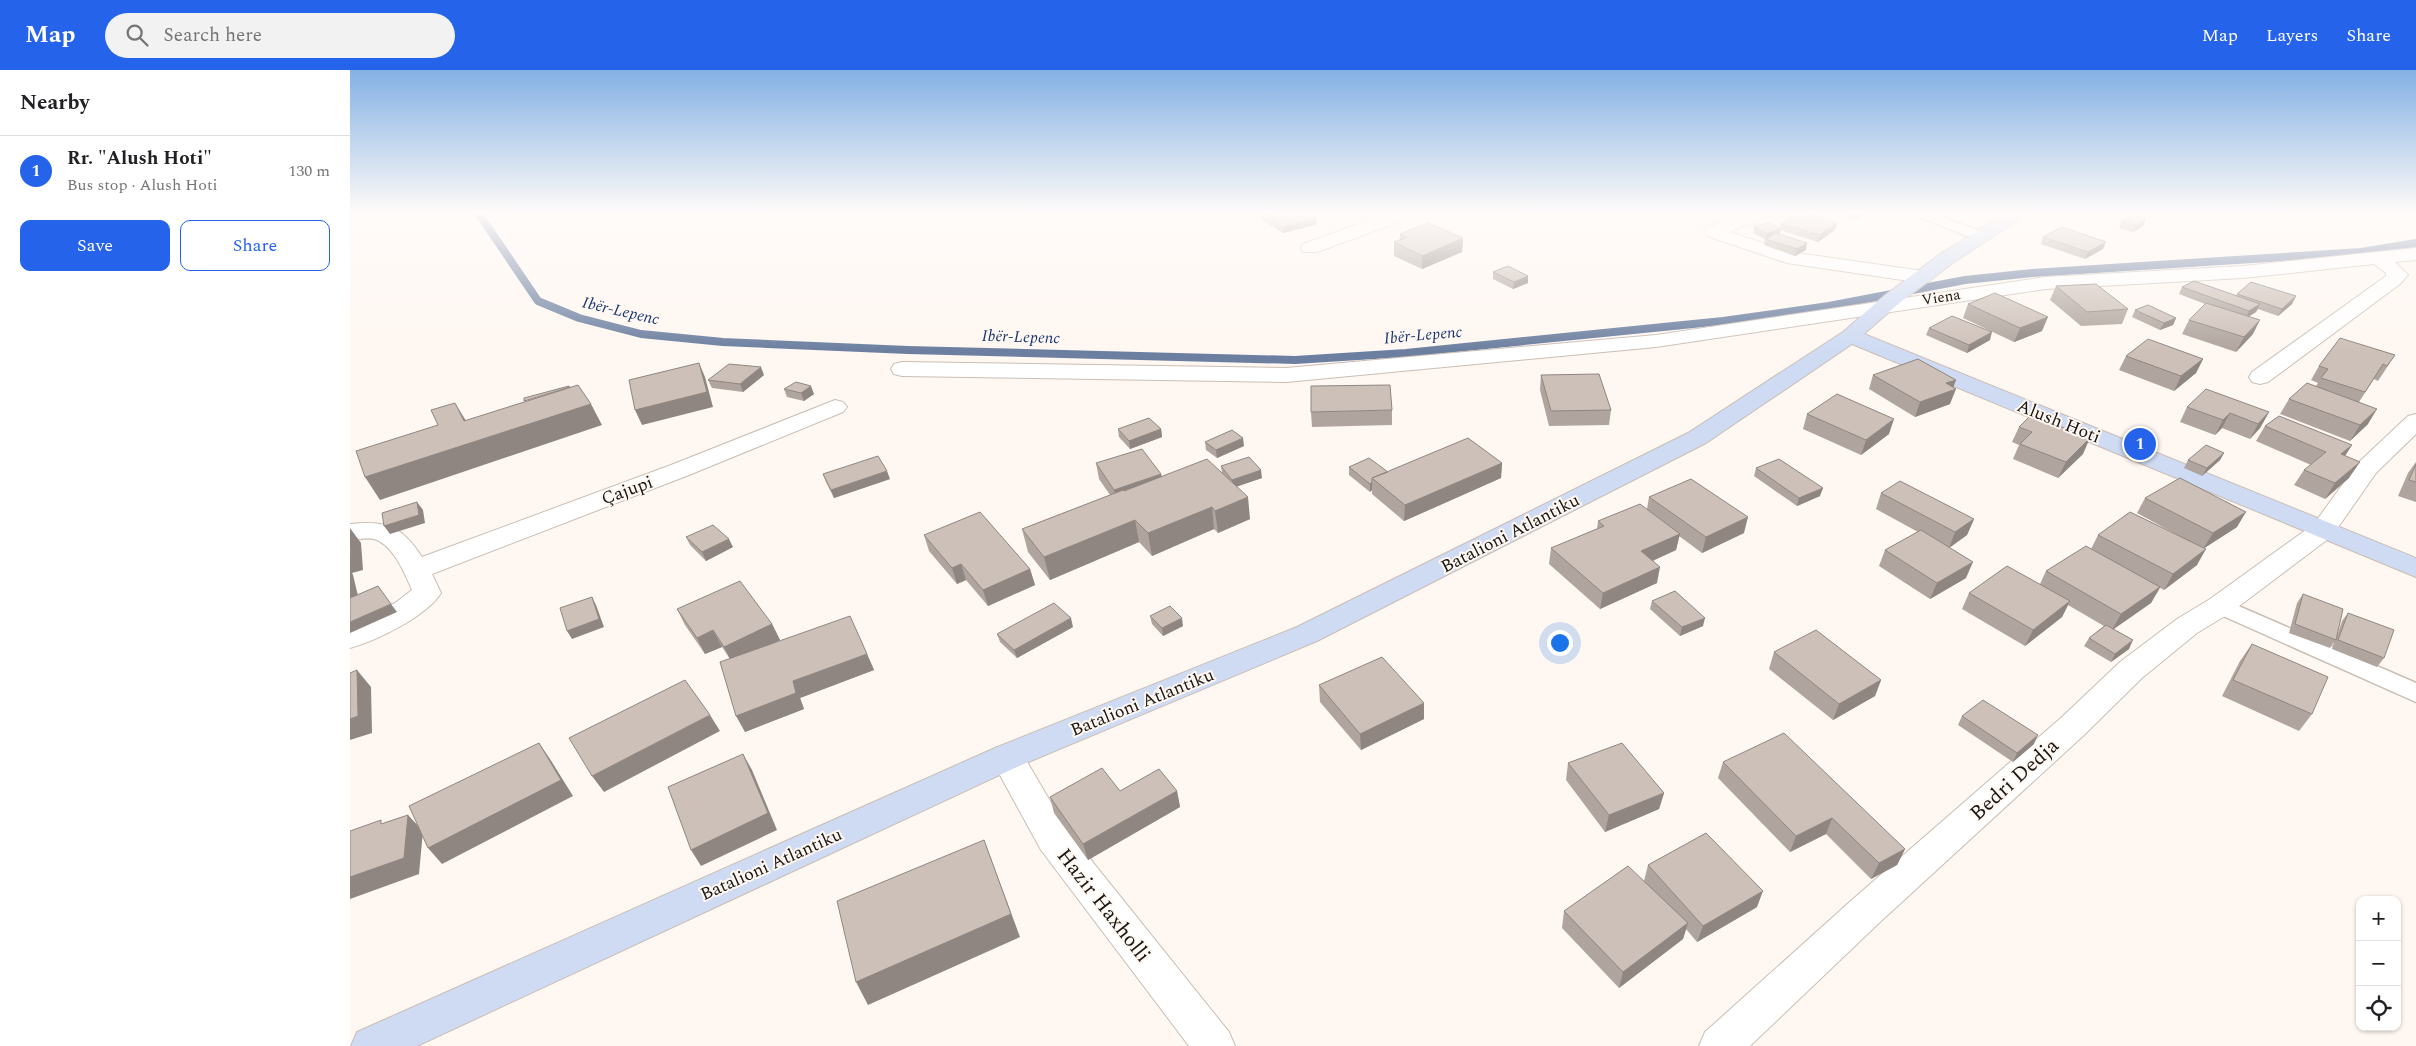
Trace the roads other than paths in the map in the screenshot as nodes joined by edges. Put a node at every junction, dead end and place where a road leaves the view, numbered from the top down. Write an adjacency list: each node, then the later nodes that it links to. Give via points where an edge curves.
1 (2379, 259): 9 (street, via 2398,275)
2 (1804, 260): 5 (street)
3 (1947, 260): 5 (street, Batalioni Atlantiku)
4 (2373, 260): 6 (street, Viena, via 2244,272 2046,283)
5 (1923, 277): 6 (street, Batalioni Atlantiku)
6 (1888, 303): 7 (street, Batalioni Atlantiku); 8 (street, Batalioni Atlantiku, via 1656,341 1286,375)
7 (1850, 336): 12 (street, Alush Hoti); 19 (street, Batalioni Atlantiku, via 1697,438 1316,630)
8 (902, 369)
9 (2260, 377)
10 (835, 407): 15 (street, Çajupi, via 502,537)
11 (2416, 421): 12 (street, via 2367,468)
12 (2323, 530): 14 (street, Alush Hoti); 16 (street, Bedri Dedja)
13 (350, 532): 15 (street, via 383,532 394,540)
14 (2416, 568)
15 (422, 581): 17 (street, via 405,610)
16 (2220, 606): 18 (lane); 22 (street, Bedri Dedja, via 2187,626 2130,670 2073,726)
17 (350, 638)
18 (2416, 692)
19 (1007, 757): 20 (street, Batalioni Atlantiku); 21 (street, Hazir Haxholli, via 1054,840)
20 (372, 1046)
21 (1214, 1046)
22 (1720, 1046)

